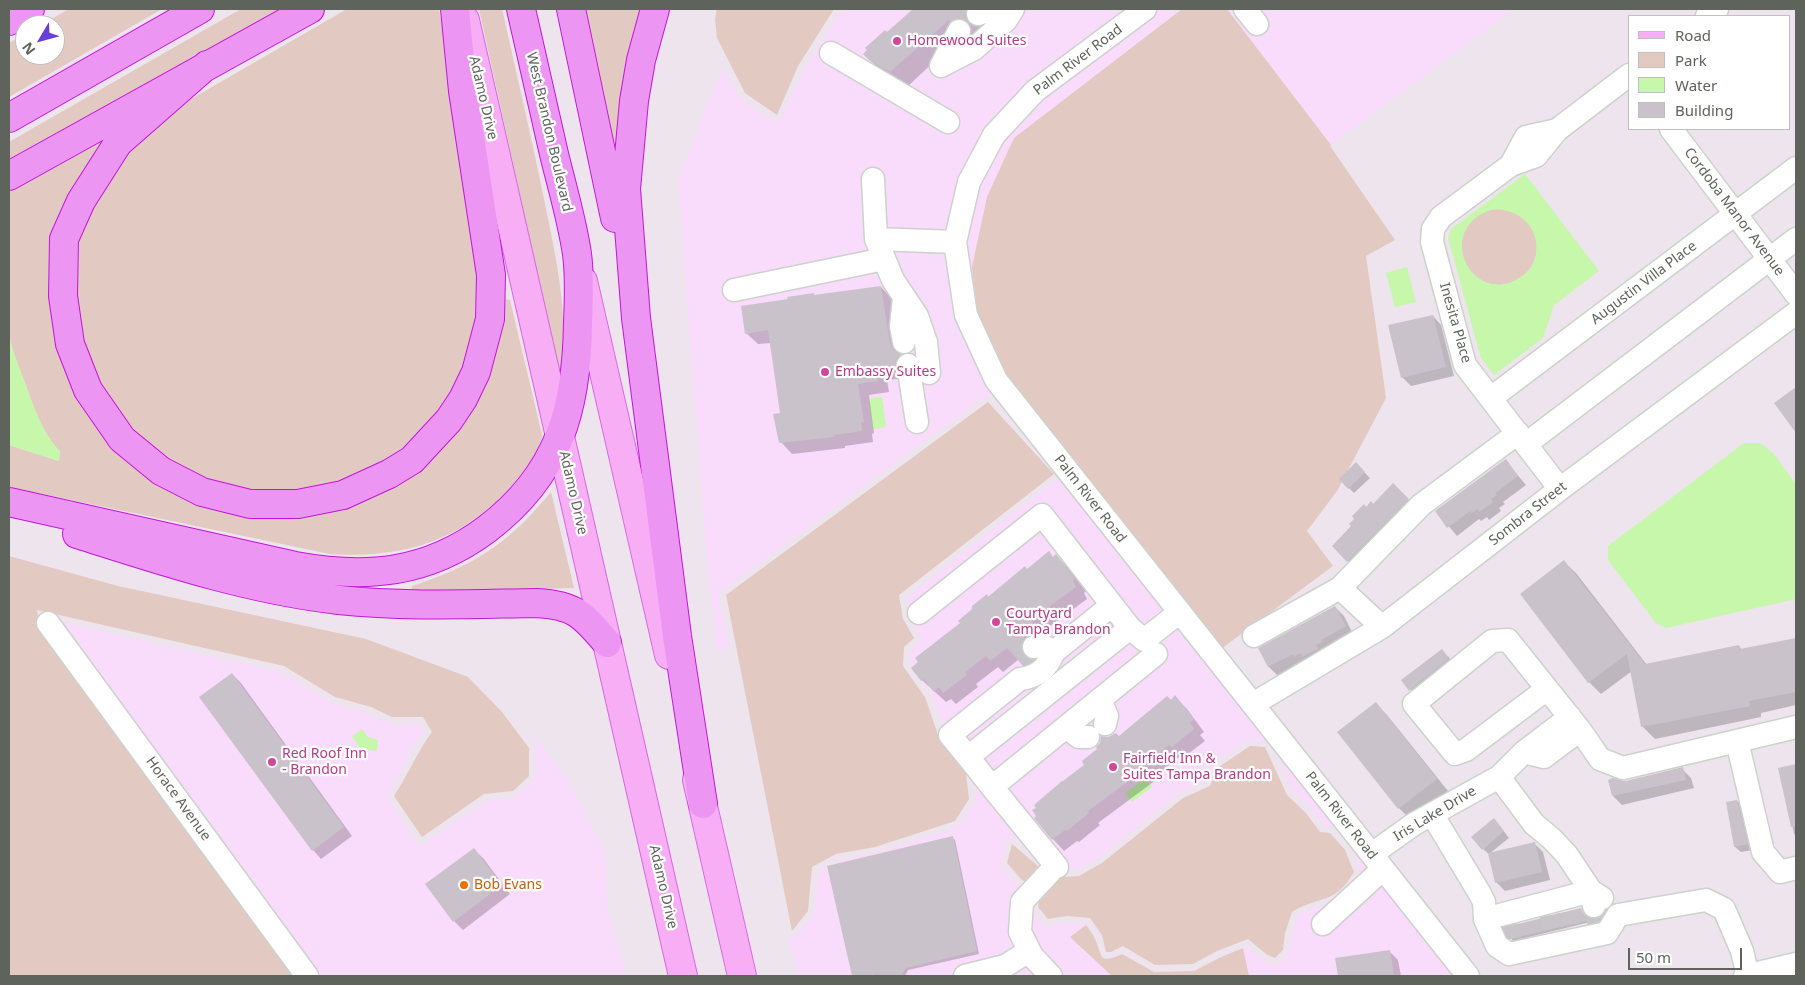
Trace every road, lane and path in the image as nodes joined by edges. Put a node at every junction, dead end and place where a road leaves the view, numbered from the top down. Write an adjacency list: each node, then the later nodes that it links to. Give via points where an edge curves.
1 (30, 9): 11 (highway)
2 (200, 9): 16 (highway)
3 (310, 9): 14 (highway)
4 (455, 9): 14 (highway, via 463,91 491,275 488,328 476,372 449,420 412,460 343,495 298,504 250,504 202,492 161,471 122,439 88,390 70,344 63,296 64,239 81,201 118,143)
5 (463, 9): 38 (main road, Adamo Drive)
6 (521, 9): 26 (highway, West Brandon Boulevard)
7 (571, 9): 32 (highway)
8 (655, 9): 32 (highway, via 634,101 626,189)
9 (1013, 9): 12 (street, via 1006,20 974,49 941,66)
10 (1145, 9): 24 (street, Palm River Road, via 1035,90 994,135 969,182)
11 (9, 21)
12 (959, 31)
13 (831, 53): 17 (street)
14 (207, 65): 20 (highway)
15 (1628, 76): 36 (street, Inesita Place, via 1557,130 1536,156 1511,165 1441,218 1433,228 1432,242 1465,365)
16 (9, 118)
17 (948, 122)
18 (1673, 130): 22 (street, Cordoba Manor Avenue)
19 (1796, 168): 22 (street, Augustin Villa Place)
20 (9, 176)
21 (872, 179): 25 (street)
22 (1736, 214): 27 (street, Cordoba Manor Avenue); 36 (street, Augustin Villa Place)
23 (1796, 239): 27 (street)
24 (955, 242): 25 (street); 45 (street, Palm River Road, via 966,315 996,380)
25 (880, 249): 28 (street); 30 (street)
26 (577, 255): 38 (highway, West Brandon Boulevard, via 576,370 573,394); 63 (main road)
27 (1770, 259): 29 (street, Cordoba Manor Avenue); 39 (street)
28 (734, 290)
29 (1796, 294)
30 (904, 298): 33 (street, via 901,326); 35 (street, via 916,316 926,342)
31 (1796, 313): 40 (street, Sombra Street)
32 (636, 318): 63 (highway, via 677,636)
33 (904, 342)
34 (908, 365): 37 (street)
35 (929, 374)
36 (1491, 398): 39 (street, Inesita Place)
37 (918, 422)
38 (560, 437): 41 (highway, West Brandon Boulevard, via 536,479 502,518 446,553 390,571 342,573 318,570); 51 (main road, Adamo Drive)
39 (1522, 438): 40 (street, Inesita Place); 43 (street, via 1421,505)
40 (1560, 489): 48 (street, Sombra Street)
41 (9, 502)
42 (9, 513): 51 (highway, via 231,580 338,600 413,605 557,604 582,616)
43 (1340, 588): 48 (street); 50 (street)
44 (1112, 605): 46 (street, via 1042,515); 49 (street); 60 (street, via 1032,659 950,735)
45 (1180, 612): 49 (street, via 1144,640); 55 (street, Palm River Road)
46 (918, 613)
47 (48, 623): 72 (street, Horace Avenue)
48 (1382, 627): 55 (street, Sombra Street)
49 (1130, 628): 60 (street)
50 (1254, 636)
51 (607, 644): 73 (main road, Adamo Drive)
52 (1156, 654): 54 (street)
53 (1547, 689): 53 (street, via 1508,640 1492,641 1414,704 1455,754 1466,750); 56 (street)
54 (1100, 699): 57 (street); 57 (street, via 1107,716 1096,730 1080,737)
55 (1253, 704): 65 (street, Palm River Road)
56 (1575, 724): 59 (street, via 1600,758 1623,768); 61 (street, Iris Lake Drive, via 1544,757 1524,752)
57 (1066, 727): 62 (street)
58 (1796, 727): 59 (street)
59 (1737, 741): 66 (street, via 1764,852 1780,872)
60 (968, 757): 62 (street)
61 (1499, 777): 64 (street, Iris Lake Drive); 67 (street, via 1534,824 1567,855)
62 (992, 787): 69 (street, via 1053,870 1022,902 1020,932)
63 (703, 804): 74 (main road)
64 (1432, 814): 65 (street, Iris Lake Drive, via 1408,828); 67 (street, via 1484,902)
65 (1378, 862): 68 (street, Iris Lake Drive); 77 (street, Palm River Road)
66 (1796, 868)
67 (1552, 922): 78 (street, via 1706,900 1724,909 1742,951)
68 (1323, 924)
69 (1030, 951): 71 (street); 76 (street)
70 (1796, 964): 78 (street)
71 (995, 972): 75 (street)
72 (307, 976)
73 (683, 976)
74 (742, 976)
75 (965, 976)
76 (1051, 976)
77 (1468, 976)
78 (1746, 976)

